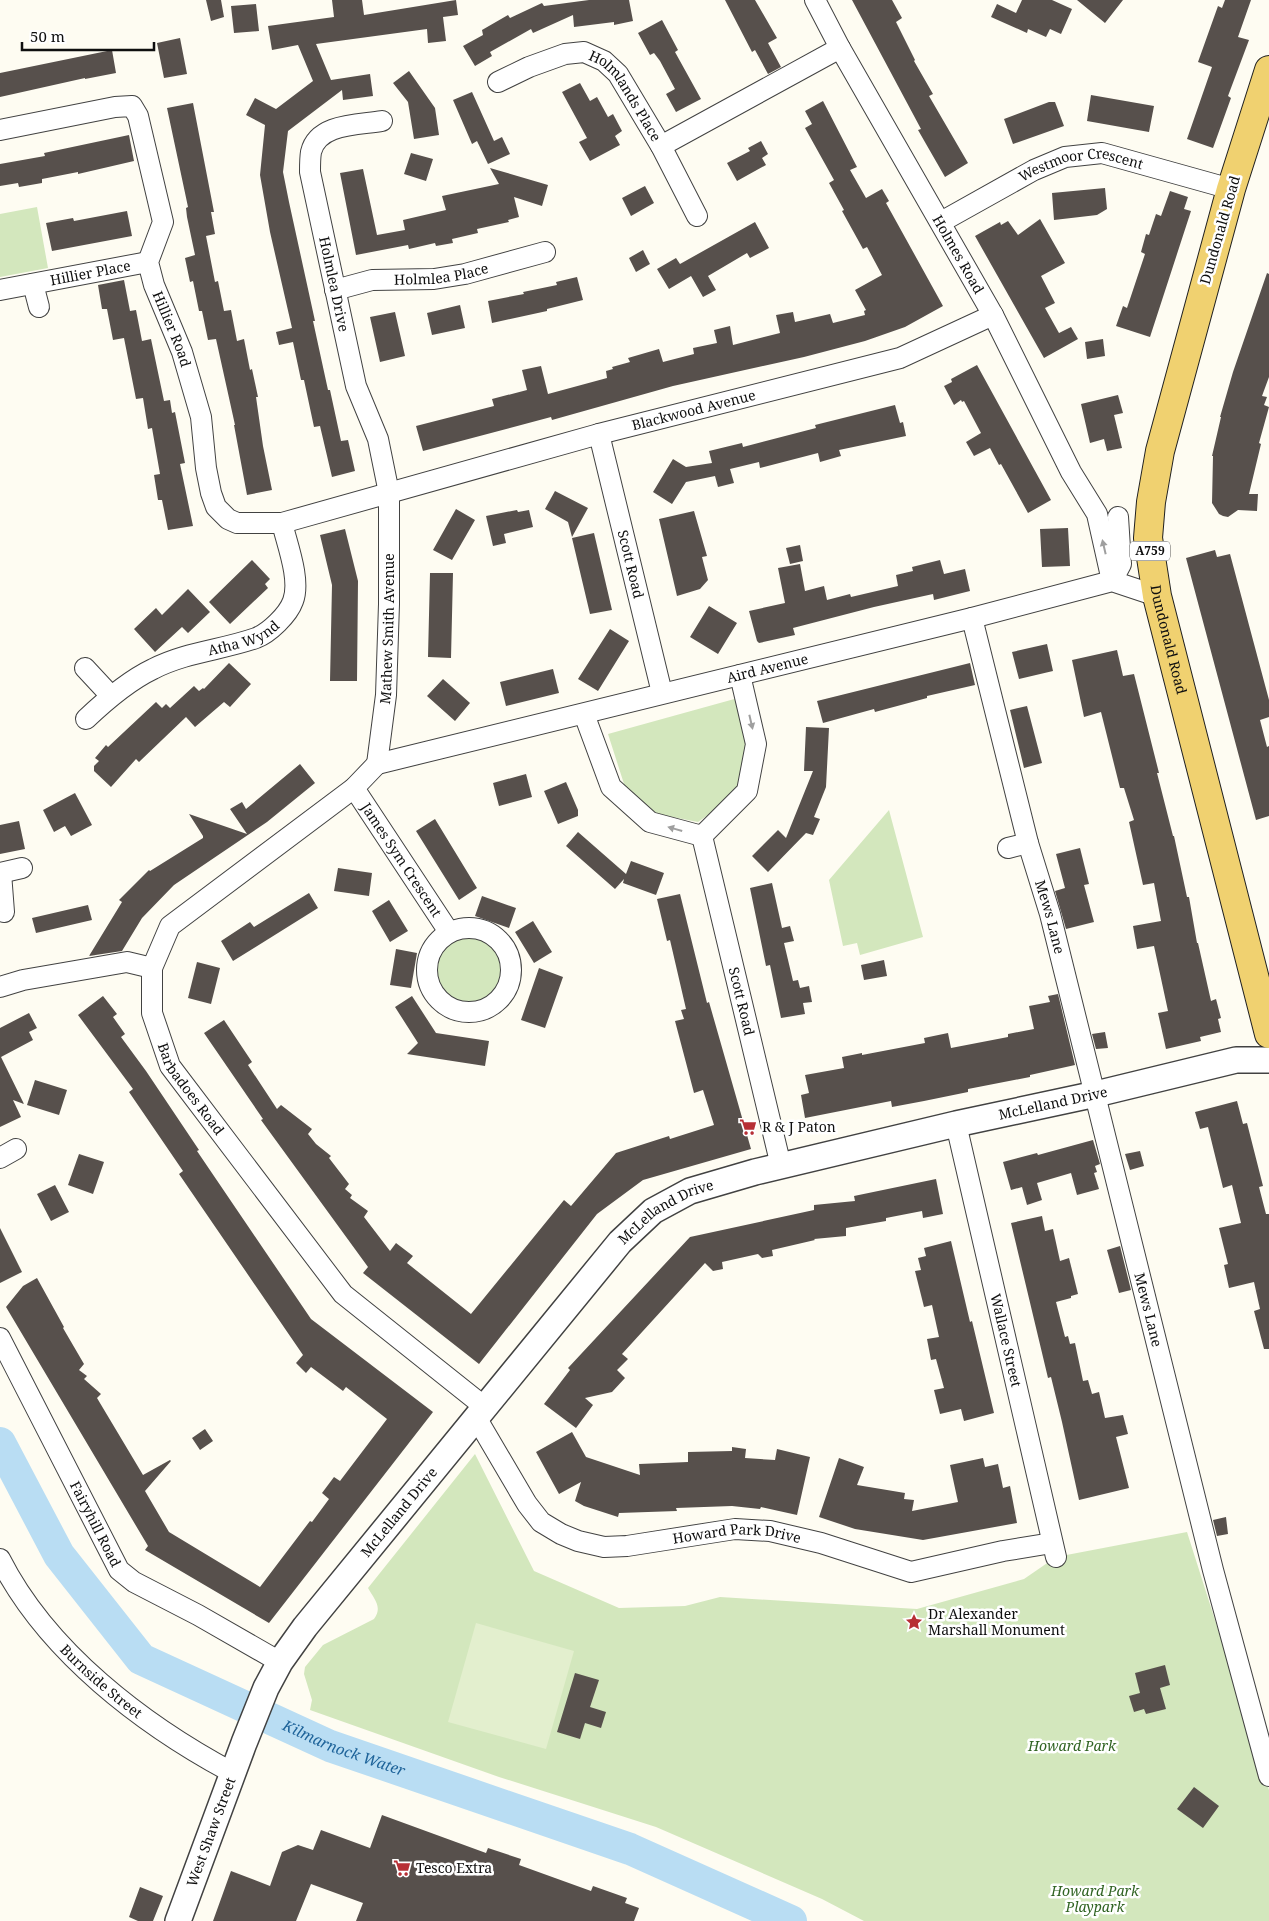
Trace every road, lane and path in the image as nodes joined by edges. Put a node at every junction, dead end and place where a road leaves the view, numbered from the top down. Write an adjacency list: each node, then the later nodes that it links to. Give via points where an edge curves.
1 (815, 0): 2 (street, Holmes Road)
2 (840, 48): 7 (street, Holmlands Place); 10 (street, Holmes Road)
3 (1269, 70): 8 (main road, Dundonald Road / A759)
4 (498, 82): 7 (street, Holmlands Place, via 529,66 565,54 584,52 604,60 618,74)
5 (382, 121): 15 (street, Holmlea Drive, via 334,129 319,136 311,152 310,172)
6 (0, 130): 12 (street, via 132,106 138,116 163,222)
7 (661, 146): 9 (street, Holmlands Place)
8 (1231, 189): 10 (street, Westmoor Crescent, via 1102,153 1065,157 1034,170); 20 (main road, Dundonald Road / A759, via 1160,451)
9 (697, 216)
10 (940, 222): 17 (street, Holmes Road)
11 (544, 252): 15 (street, Holmlea Place, via 465,274 434,279 372,280)
12 (148, 262): 13 (street, Hillier Place); 23 (street, Hillier Road, via 154,285 182,352 201,417 206,468 216,507 237,524)
13 (33, 284): 14 (street, Hillier Place); 16 (street, Hillier Place)
14 (0, 290)
15 (335, 290): 19 (street, Holmlea Drive, via 356,386 378,439)
16 (39, 307)
17 (993, 315): 18 (street, Blackwood Avenue, via 900,358); 21 (street, Holmes Road, via 1071,472)
18 (599, 434): 19 (street, Blackwood Avenue); 29 (street, Scott Road)
19 (389, 493): 23 (street, Hillier Road); 33 (street, Mathew Smith Avenue, via 386,695)
20 (1151, 502): 22 (street); 25 (main road, Dundonald Road / A759, via 1148,538)
21 (1097, 514): 22 (street); 24 (street, Holmes Road, one-way to 21)
22 (1118, 517): 24 (street, via 1121,564)
23 (282, 523): 30 (street, Atha Wynd, via 296,582 293,601 280,621 257,638 199,652 153,668)
24 (1112, 581): 25 (street); 26 (street, Aird Avenue)
25 (1157, 596): 44 (main road, Dundonald Road / A759)
26 (972, 618): 28 (street, Aird Avenue); 36 (street, Mews Lane)
27 (85, 668): 30 (street)
28 (740, 675): 29 (street, Aird Avenue); 35 (street, one-way to 35, via 756,744 747,791)
29 (662, 693): 31 (street, Aird Avenue)
30 (111, 696): 32 (street, Atha Wynd)
31 (584, 714): 33 (street, Aird Avenue); 35 (street, one-way to 31, via 650,822 611,787)
32 (86, 719)
33 (377, 764): 34 (street, Barbadoes Road)
34 (354, 788): 41 (street, James Sym Crescent); 42 (street, Barbadoes Road, via 170,926)
35 (702, 836): 48 (street, Scott Road)
36 (1028, 843): 37 (street); 46 (street, Mews Lane, via 1050,914)
37 (1008, 848)
38 (22, 868): 39 (street)
39 (0, 873): 40 (street)
40 (4, 912)
41 (449, 932): 41 (street, James Sym Crescent, via 437,942 428,958 426,974 432,991 442,1003 456,1011 473,1013 494,1005 507,990 512,973 510,957 503,944 491,933 476,928)
42 (152, 968): 43 (street, via 127,962); 50 (street, Barbadoes Road, via 152,1013 170,1066 342,1294)
43 (0, 987)
44 (1269, 1034)
45 (1269, 1060): 46 (street, McLelland Drive, via 1236,1060)
46 (1096, 1094): 47 (street, McLelland Drive); 56 (street, Mews Lane, via 1213,1570)
47 (956, 1124): 48 (street, McLelland Drive); 51 (street, Wallace Street)
48 (781, 1166): 50 (street, McLelland Drive, via 690,1191 653,1211 620,1242)
49 (0, 1338): 53 (street, Fairyhill Road, via 119,1570 134,1582)
50 (481, 1413): 51 (street, Howard Park Drive, via 527,1504 541,1522 578,1541 604,1547 627,1546 734,1529 770,1531 821,1543 911,1572 1003,1551); 53 (street, McLelland Drive, via 304,1627)
51 (1054, 1550)
52 (0, 1559): 55 (street, Burnside Street, via 12,1584 29,1606 98,1681 156,1726)
53 (280, 1662): 54 (street, McLelland Drive)
54 (266, 1688): 55 (street, West Shaw Street)
55 (233, 1773): 57 (street, West Shaw Street)
56 (1269, 1776)
57 (178, 1921)

